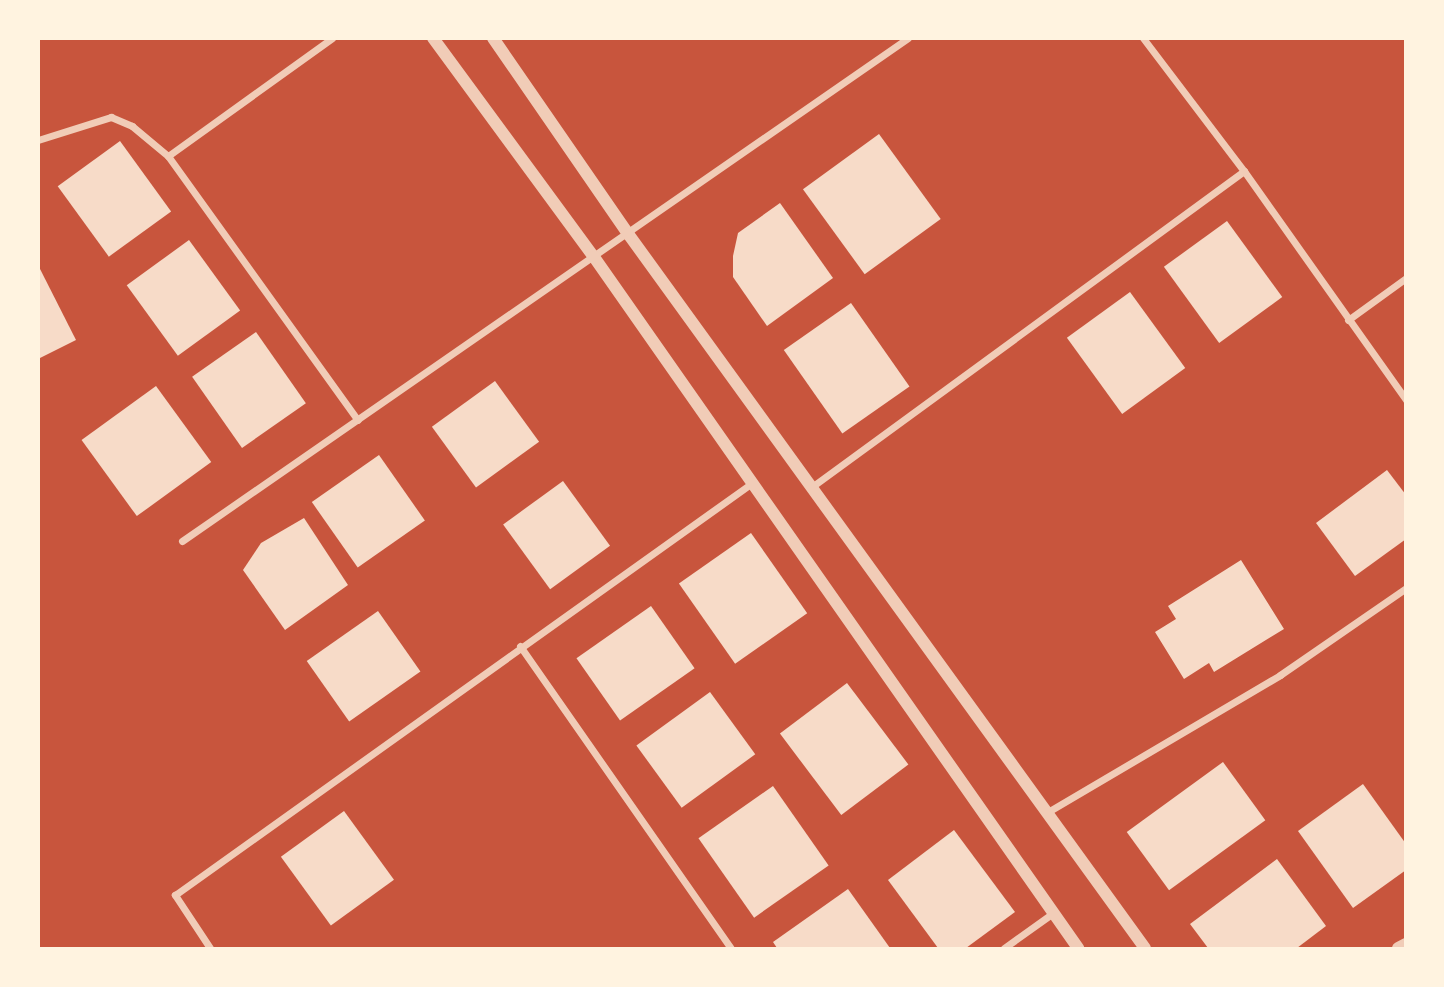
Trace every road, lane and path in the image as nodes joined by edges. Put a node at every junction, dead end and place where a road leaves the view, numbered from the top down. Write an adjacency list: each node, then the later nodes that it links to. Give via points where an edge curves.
1 (332, 38): 7 (street)
2 (433, 38): 10 (street)
3 (493, 38): 9 (street)
4 (908, 38): 9 (street)
5 (1143, 38): 8 (street)
6 (38, 141): 7 (street, via 111,117 132,127)
7 (167, 156): 14 (street)
8 (1244, 171): 12 (street); 16 (street)
9 (629, 235): 10 (street); 16 (street)
10 (594, 257): 14 (street); 15 (street)
11 (1405, 278): 12 (street)
12 (1348, 320): 13 (street)
13 (1405, 400)
14 (358, 420): 17 (street)
15 (752, 483): 19 (street); 21 (street)
16 (813, 486): 20 (street)
17 (182, 541)
18 (1405, 589): 20 (street, via 1280,675)
19 (520, 646): 23 (street, via 175,895); 24 (street)
20 (1045, 814): 27 (street)
21 (1053, 913): 25 (street); 26 (street)
22 (1405, 944): 28 (street)
23 (210, 948)
24 (731, 948)
25 (1004, 948)
26 (1078, 948)
27 (1145, 948)
28 (1398, 948)

